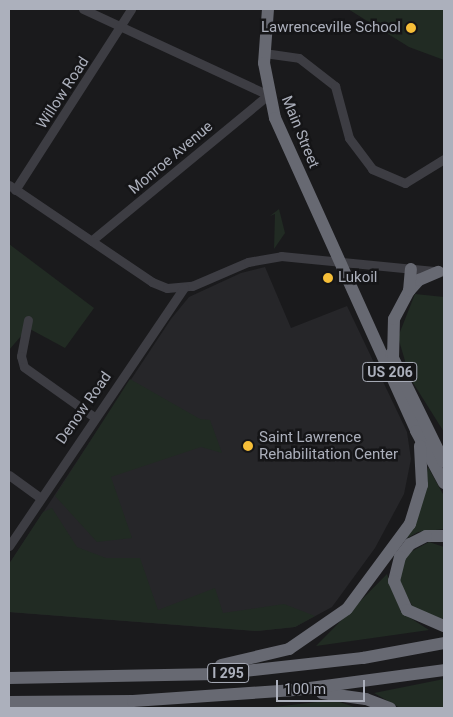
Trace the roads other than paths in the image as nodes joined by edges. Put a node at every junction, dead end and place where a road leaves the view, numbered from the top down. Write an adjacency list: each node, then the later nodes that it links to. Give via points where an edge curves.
1 (83, 9): 4 (street)
2 (131, 9): 4 (street, Willow Road)
3 (268, 9): 5 (highway, Main Street / US 206)
4 (122, 27): 6 (street); 8 (street, Willow Road)
5 (264, 53): 6 (highway, Main Street / US 206); 7 (street, via 299,58 315,67 335,86 356,152 372,169 405,183)
6 (268, 95): 9 (street, Monroe Avenue); 10 (highway, Main Street / US 206, via 288,150)
7 (444, 159)
8 (12, 188): 9 (street)
9 (91, 241): 13 (street, via 152,282)
10 (339, 260): 11 (street); 13 (street, via 265,258); 16 (highway, US 206); 18 (highway, US 206)
11 (411, 269): 12 (street); 14 (highway)
12 (441, 272): 14 (highway, via 419,280)
13 (184, 288): 17 (street, Denow Road)
14 (409, 291): 16 (highway, via 394,319)
15 (28, 320): 17 (street, via 21,356 24,367)
16 (393, 359): 18 (highway, US 206)
17 (94, 417): 22 (street, Denow Road)
18 (420, 430): 19 (highway); 21 (highway, US 206); 28 (highway, via 423,471 415,511 363,590 332,622 304,642 256,660)
19 (444, 460)
20 (9, 475): 22 (street)
21 (444, 483)
22 (39, 497): 24 (street, Denow Road)
23 (444, 536): 25 (highway, via 426,536 410,544 400,557 394,581 408,610)
24 (9, 546)
25 (444, 626)
26 (444, 643): 28 (highway, I 295, via 264,670)
27 (444, 670): 30 (highway, I 295)
28 (126, 675): 29 (highway, I 295)
29 (9, 678)
30 (295, 690): 31 (highway, I 295, via 133,701); 32 (highway, via 350,696)
31 (9, 702)
32 (390, 708)

